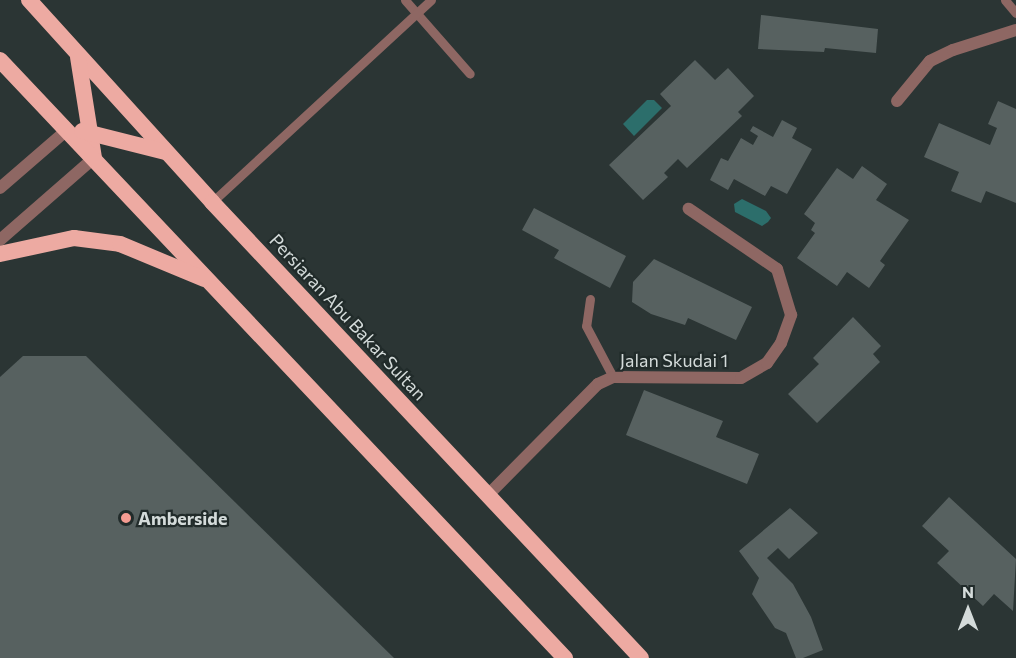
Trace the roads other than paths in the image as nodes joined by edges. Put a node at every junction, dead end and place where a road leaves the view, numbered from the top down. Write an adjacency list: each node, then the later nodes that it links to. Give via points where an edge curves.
1 (29, 0): 8 (highway, Persiaran Abu Bakar Sultan)
2 (405, 0): 5 (lane)
3 (431, 0): 5 (lane)
4 (1005, 0): 6 (lane)
5 (417, 12): 10 (lane); 17 (lane)
6 (1016, 13)
7 (1016, 30): 11 (street, via 953,50 930,62)
8 (77, 53): 13 (highway); 14 (highway, Persiaran Abu Bakar Sultan)
9 (0, 60): 12 (highway)
10 (470, 74)
11 (897, 101)
12 (68, 130): 13 (highway); 15 (highway); 16 (street)
13 (91, 133): 14 (highway); 15 (highway)
14 (169, 153): 17 (highway, Persiaran Abu Bakar Sultan)
15 (94, 158): 19 (street); 21 (highway)
16 (0, 188)
17 (212, 201): 24 (highway, Persiaran Abu Bakar Sultan)
18 (688, 209): 23 (street, Jalan Skudai 1, via 777,268 791,315 781,343 767,363 741,378)
19 (0, 240)
20 (0, 254): 21 (highway, via 74,238 120,244)
21 (210, 281): 25 (highway)
22 (590, 299): 23 (lane, via 586,326)
23 (613, 377): 24 (street, Jalan Skudai 1, via 598,384)
24 (488, 495): 26 (highway, Persiaran Abu Bakar Sultan)
25 (565, 658)
26 (641, 658)

